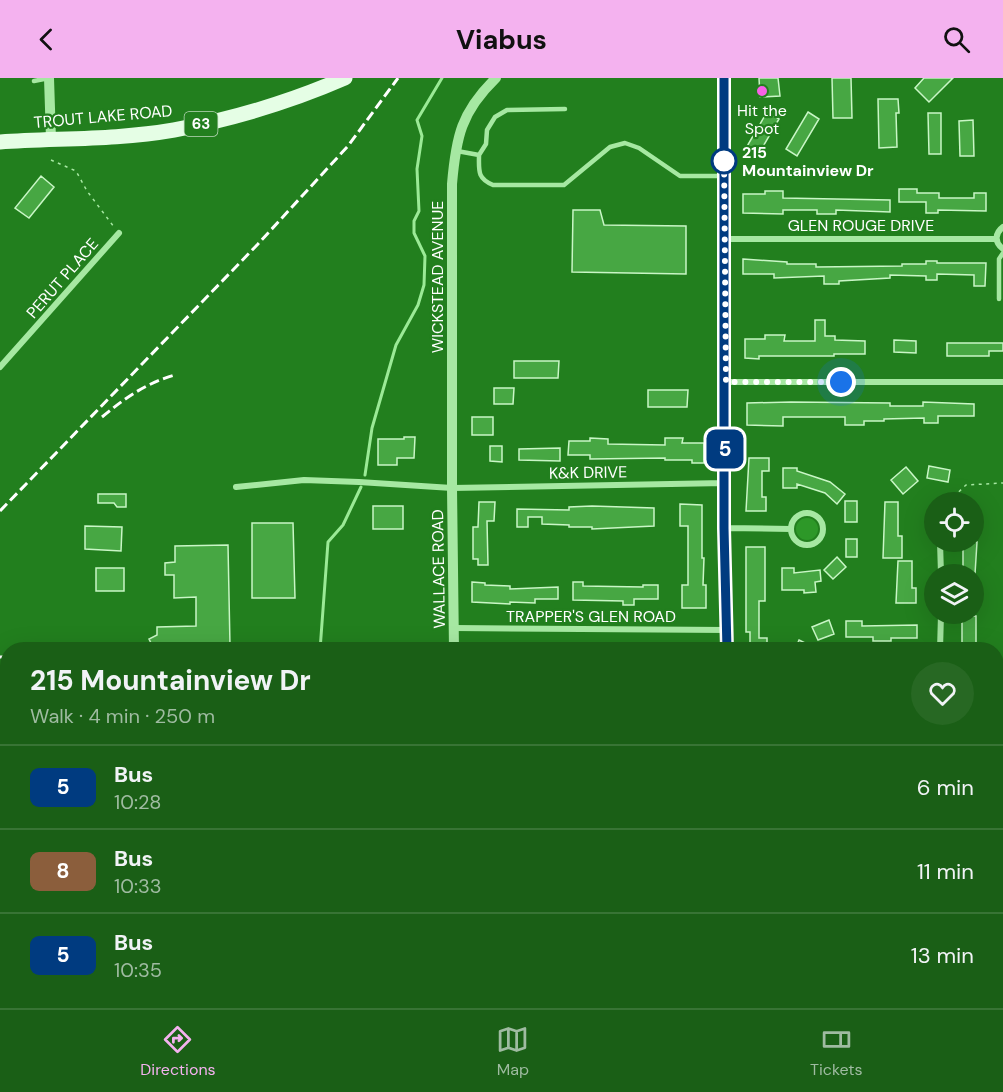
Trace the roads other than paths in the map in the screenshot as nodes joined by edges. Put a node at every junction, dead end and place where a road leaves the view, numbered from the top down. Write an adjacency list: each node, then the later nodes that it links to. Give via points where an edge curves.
1 (49, 78): 5 (lane); 7 (street)
2 (345, 78): 7 (main road, TROUT LAKE ROAD / 63, via 280,104 173,130)
3 (496, 78): 9 (street, WICKSTEAD AVENUE, via 465,117)
4 (724, 78): 11 (street)
5 (34, 81)
6 (565, 109): 10 (lane, via 507,110 495,117)
7 (51, 139): 8 (main road, TROUT LAKE ROAD)
8 (0, 142)
9 (455, 150): 10 (lane); 23 (street, WICKSTEAD AVENUE)
10 (479, 155): 11 (lane, via 479,172 484,181 493,185 564,185 610,147 625,142 680,176)
11 (724, 176): 15 (street)
12 (1003, 226): 14 (street)
13 (119, 233): 18 (street, PERUT PLACE)
14 (996, 238): 15 (street, GLEN ROUGE DRIVE); 16 (street)
15 (726, 239): 19 (street)
16 (1003, 251): 17 (lane, via 999,259)
17 (999, 299)
18 (0, 367)
19 (726, 382): 20 (street); 21 (street)
20 (1003, 382)
21 (725, 483): 23 (street, K&K DRIVE); 24 (street)
22 (236, 487): 23 (street, K&K DRIVE, via 304,480)
23 (452, 488): 27 (street, WALLACE ROAD)
24 (724, 528): 25 (street); 28 (street)
25 (791, 529): 25 (street, via 795,540 804,545 820,540 824,530 813,513 802,513 794,519)
26 (940, 624): 31 (street)
27 (454, 628): 28 (street, TRAPPER'S GLEN ROAD); 29 (street, WALLACE ROAD)
28 (727, 630): 30 (street)
29 (454, 642)
30 (727, 642)
31 (940, 642)

